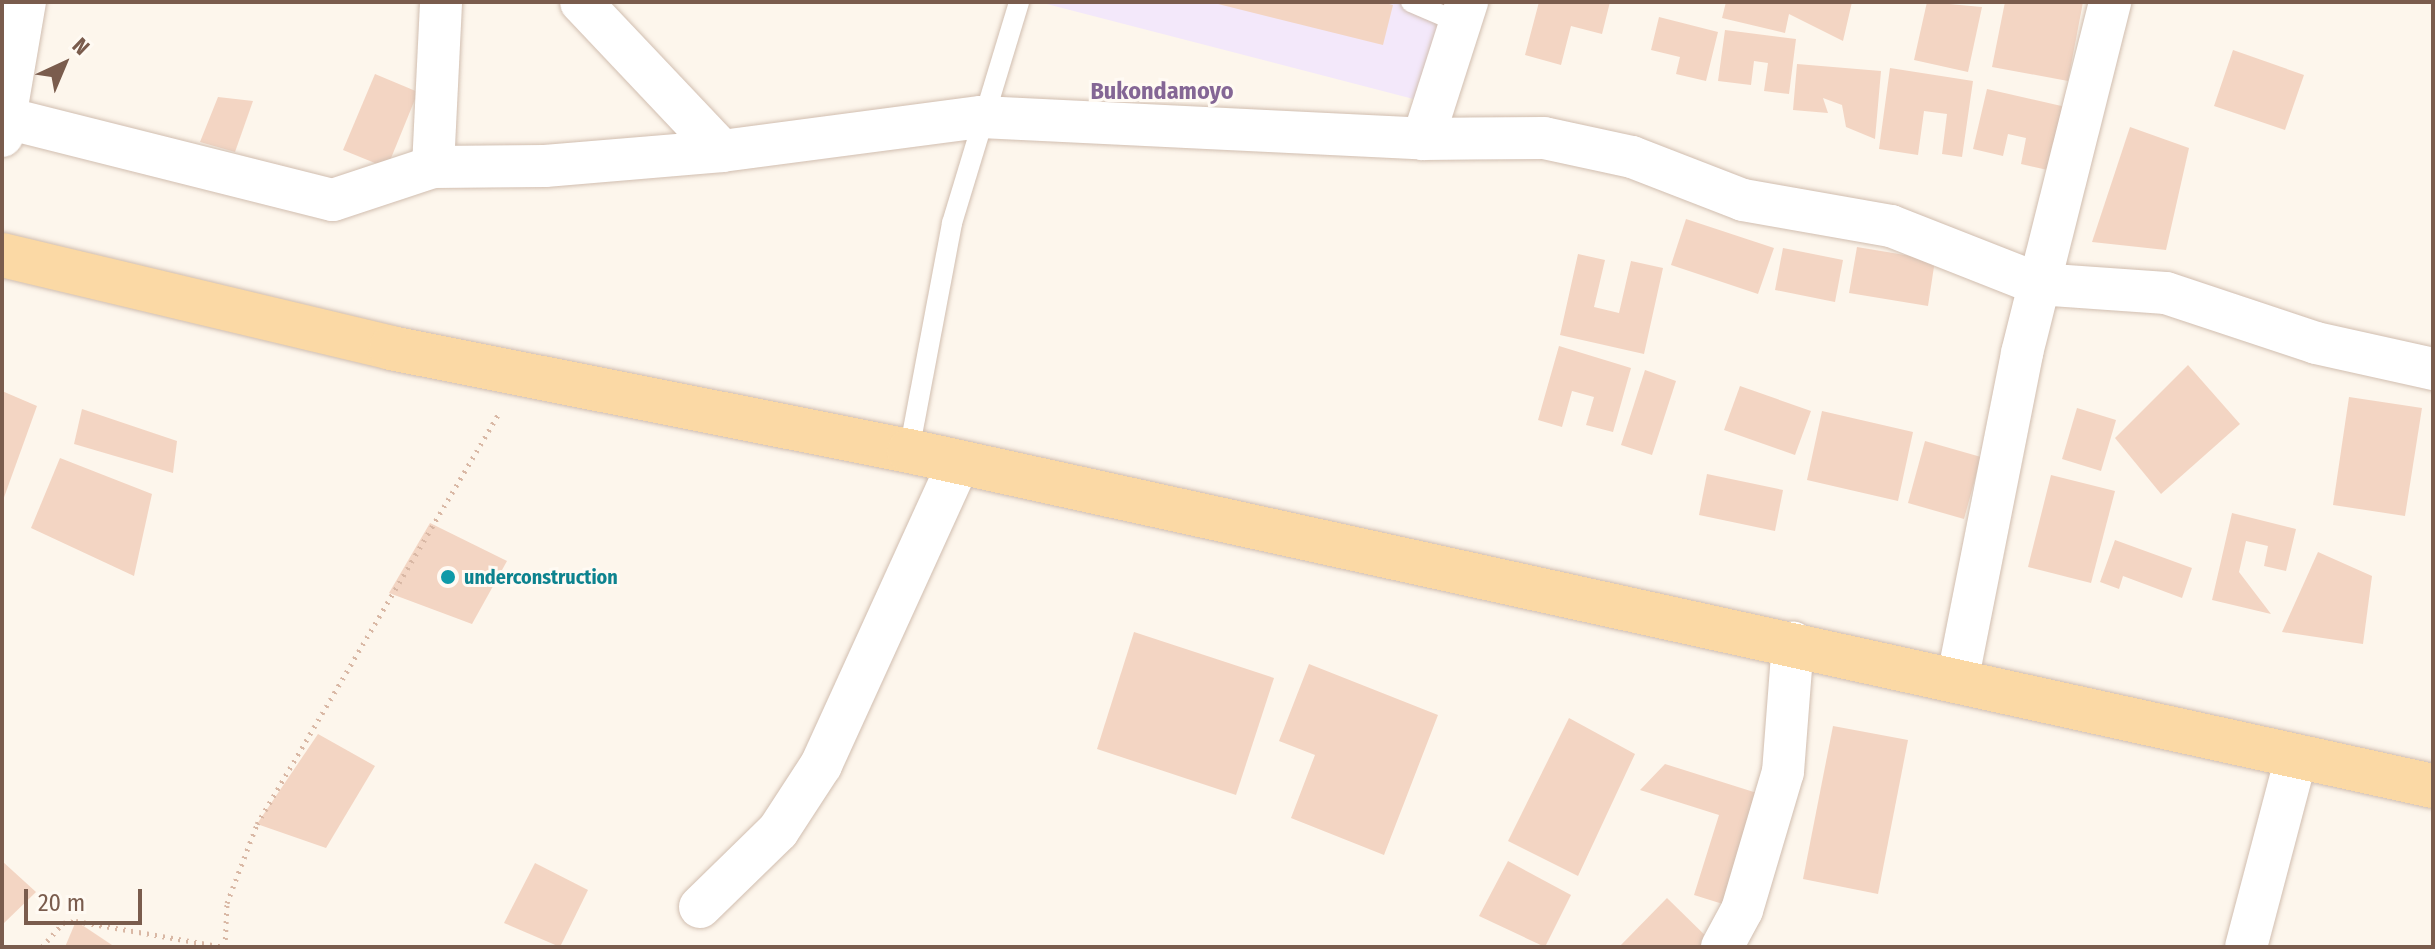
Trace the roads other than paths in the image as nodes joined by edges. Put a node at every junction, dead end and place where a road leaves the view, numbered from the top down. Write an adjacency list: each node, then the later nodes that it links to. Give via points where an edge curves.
1 (25, 2): 9 (street)
2 (441, 2): 12 (street)
3 (581, 2): 11 (street)
4 (1019, 2): 8 (lane)
5 (1411, 2): 7 (lane)
6 (2110, 2): 14 (street)
7 (1462, 12): 10 (street)
8 (981, 117): 10 (street); 11 (street); 16 (lane, via 952,223)
9 (4, 124): 12 (street, via 333,200)
10 (1423, 139): 14 (street, via 1544,138 1618,154 1743,200 1891,226)
11 (722, 151): 12 (street, via 545,166)
12 (433, 167)
13 (2, 255): 16 (main road, via 391,348)
14 (2038, 284): 15 (street, via 2166,293 2302,339); 19 (street)
15 (2433, 369)
16 (909, 451): 17 (main road)
17 (958, 464): 18 (main road); 22 (street, via 821,765 778,831)
18 (1793, 642): 19 (main road); 23 (street, via 1783,772 1742,910)
19 (1958, 677): 20 (main road)
20 (2296, 758): 21 (main road); 24 (street)
21 (2433, 786)
22 (700, 907)
23 (1722, 947)
24 (2246, 947)

